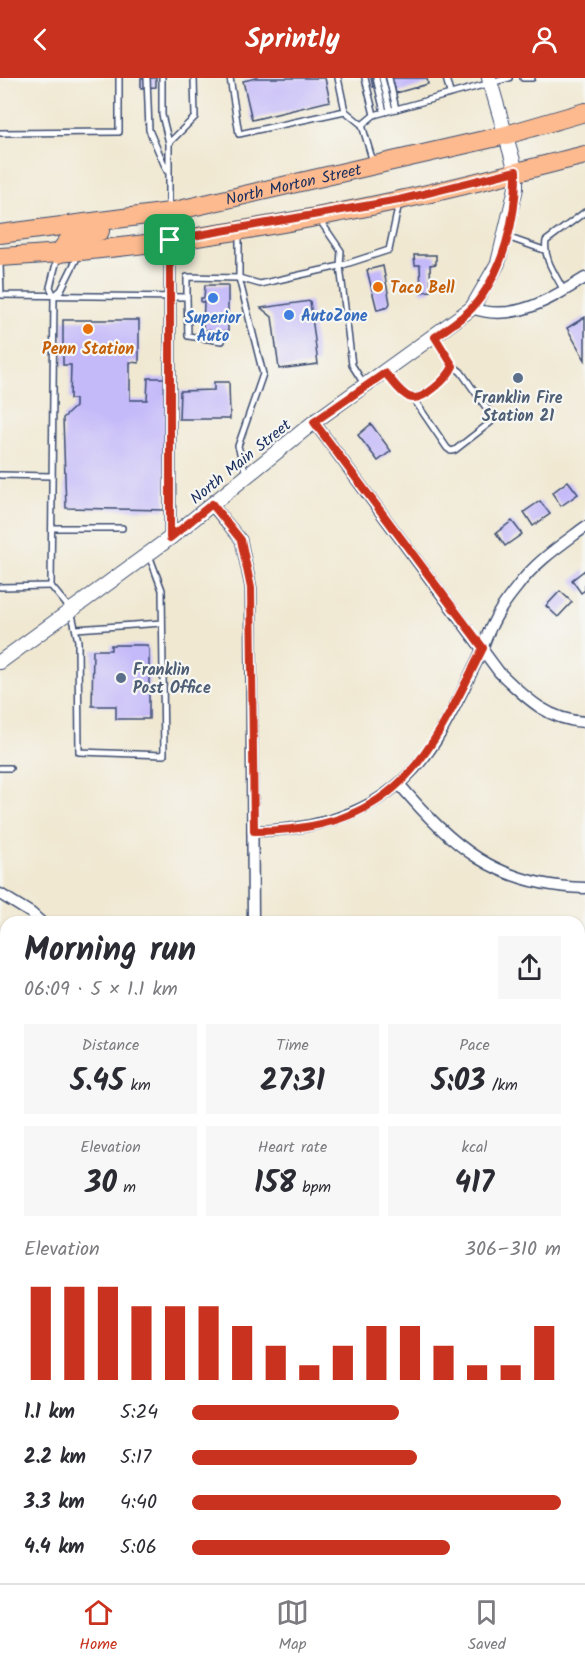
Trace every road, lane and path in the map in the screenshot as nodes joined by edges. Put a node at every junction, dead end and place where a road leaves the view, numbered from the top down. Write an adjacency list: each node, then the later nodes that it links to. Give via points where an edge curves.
1 (119, 78): 22 (lane, via 119,132)
2 (147, 78): 28 (lane, via 149,130)
3 (162, 78): 24 (lane, via 162,115)
4 (194, 78): 24 (lane, via 195,117)
5 (230, 78): 18 (lane, via 239,134)
6 (338, 78): 18 (lane)
7 (365, 78): 20 (lane)
8 (376, 78): 17 (lane)
9 (382, 78): 17 (lane)
10 (389, 78): 17 (lane)
11 (446, 78): 16 (lane)
12 (508, 78): 15 (lane)
13 (523, 78): 14 (lane)
14 (532, 78)
15 (489, 80): 16 (lane); 23 (street, North Main Street)
16 (450, 93): 17 (lane)
17 (390, 110): 20 (lane)
18 (345, 111): 21 (lane)
19 (585, 112): 23 (main road, North Morton Street)
20 (374, 115): 21 (lane)
21 (362, 125): 26 (lane)
22 (0, 133)
23 (506, 135): 26 (main road, North Morton Street); 27 (street, North Main Street)
24 (169, 143): 28 (lane)
25 (585, 155): 27 (main road, North Morton Street)
26 (374, 165): 30 (main road, North Morton Street)
27 (516, 171): 29 (main road, North Morton Street); 36 (street, North Main Street)
28 (168, 173): 30 (lane)
29 (399, 200): 32 (main road, North Morton Street); 43 (lane, via 389,250)
30 (170, 212): 33 (main road, North Morton Street); 37 (street)
31 (585, 212): 38 (lane, via 551,235)
32 (316, 215): 34 (main road, North Morton Street); 43 (lane, via 341,250)
33 (114, 219): 35 (main road, North Morton Street); 40 (main road, via 107,229 68,241)
34 (239, 229): 37 (main road, North Morton Street); 44 (lane)
35 (0, 234)
36 (507, 237): 38 (lane); 51 (street, North Main Street, via 495,270)
37 (170, 240): 39 (main road, North Morton Street); 49 (street)
38 (544, 250): 46 (lane)
39 (79, 253): 40 (main road, North Morton Street); 48 (lane, via 61,290)
40 (58, 254): 41 (main road, North Morton Street); 48 (lane, via 50,287)
41 (0, 257)
42 (0, 265): 47 (lane)
43 (340, 266): 44 (lane, via 260,284); 56 (lane, via 352,365)
44 (239, 278): 50 (lane, via 187,277); 61 (lane, via 263,374 238,446)
45 (585, 278): 46 (street)
46 (564, 291): 51 (street, via 511,312 485,313)
47 (0, 296): 48 (lane)
48 (54, 296): 49 (lane); 60 (lane)
49 (171, 297): 50 (lane); 66 (street)
50 (188, 297): 53 (lane, via 188,336)
51 (472, 308): 52 (street, North Main Street)
52 (435, 337): 54 (lane); 55 (street, North Main Street)
53 (222, 341)
54 (453, 366): 57 (lane, via 434,389); 57 (lane, via 492,416 491,422 451,451)
55 (385, 373): 56 (street, North Main Street); 57 (lane)
56 (365, 386): 58 (street, North Main Street)
57 (413, 398)
58 (314, 422): 61 (street, North Main Street); 73 (street)
59 (0, 475): 60 (lane)
60 (52, 476): 64 (lane)
61 (246, 476): 62 (street, North Main Street)
62 (212, 504): 66 (street, North Main Street); 79 (street, via 241,540 251,588)
63 (585, 527): 73 (street, via 526,574 492,624)
64 (52, 528): 65 (lane); 68 (lane)
65 (122, 528)
66 (170, 538): 67 (street, North Main Street)
67 (149, 554): 70 (street, North Main Street); 71 (lane, via 162,590)
68 (51, 586): 69 (lane); 70 (lane)
69 (0, 587)
70 (71, 610): 72 (lane); 74 (street, North Main Street)
71 (162, 623): 72 (lane); 72 (lane, via 164,755 79,752)
72 (76, 629)
73 (483, 648): 75 (street, via 499,672 528,700 561,719); 78 (street, via 441,732)
74 (0, 662)
75 (585, 722)
76 (0, 768): 77 (lane)
77 (10, 768)
78 (399, 784): 79 (street, via 356,813 323,825 289,831); 80 (street, via 436,827 479,861 529,880)
79 (254, 831): 83 (street)
80 (585, 888)
81 (0, 894): 82 (street)
82 (35, 916)
83 (253, 916)

